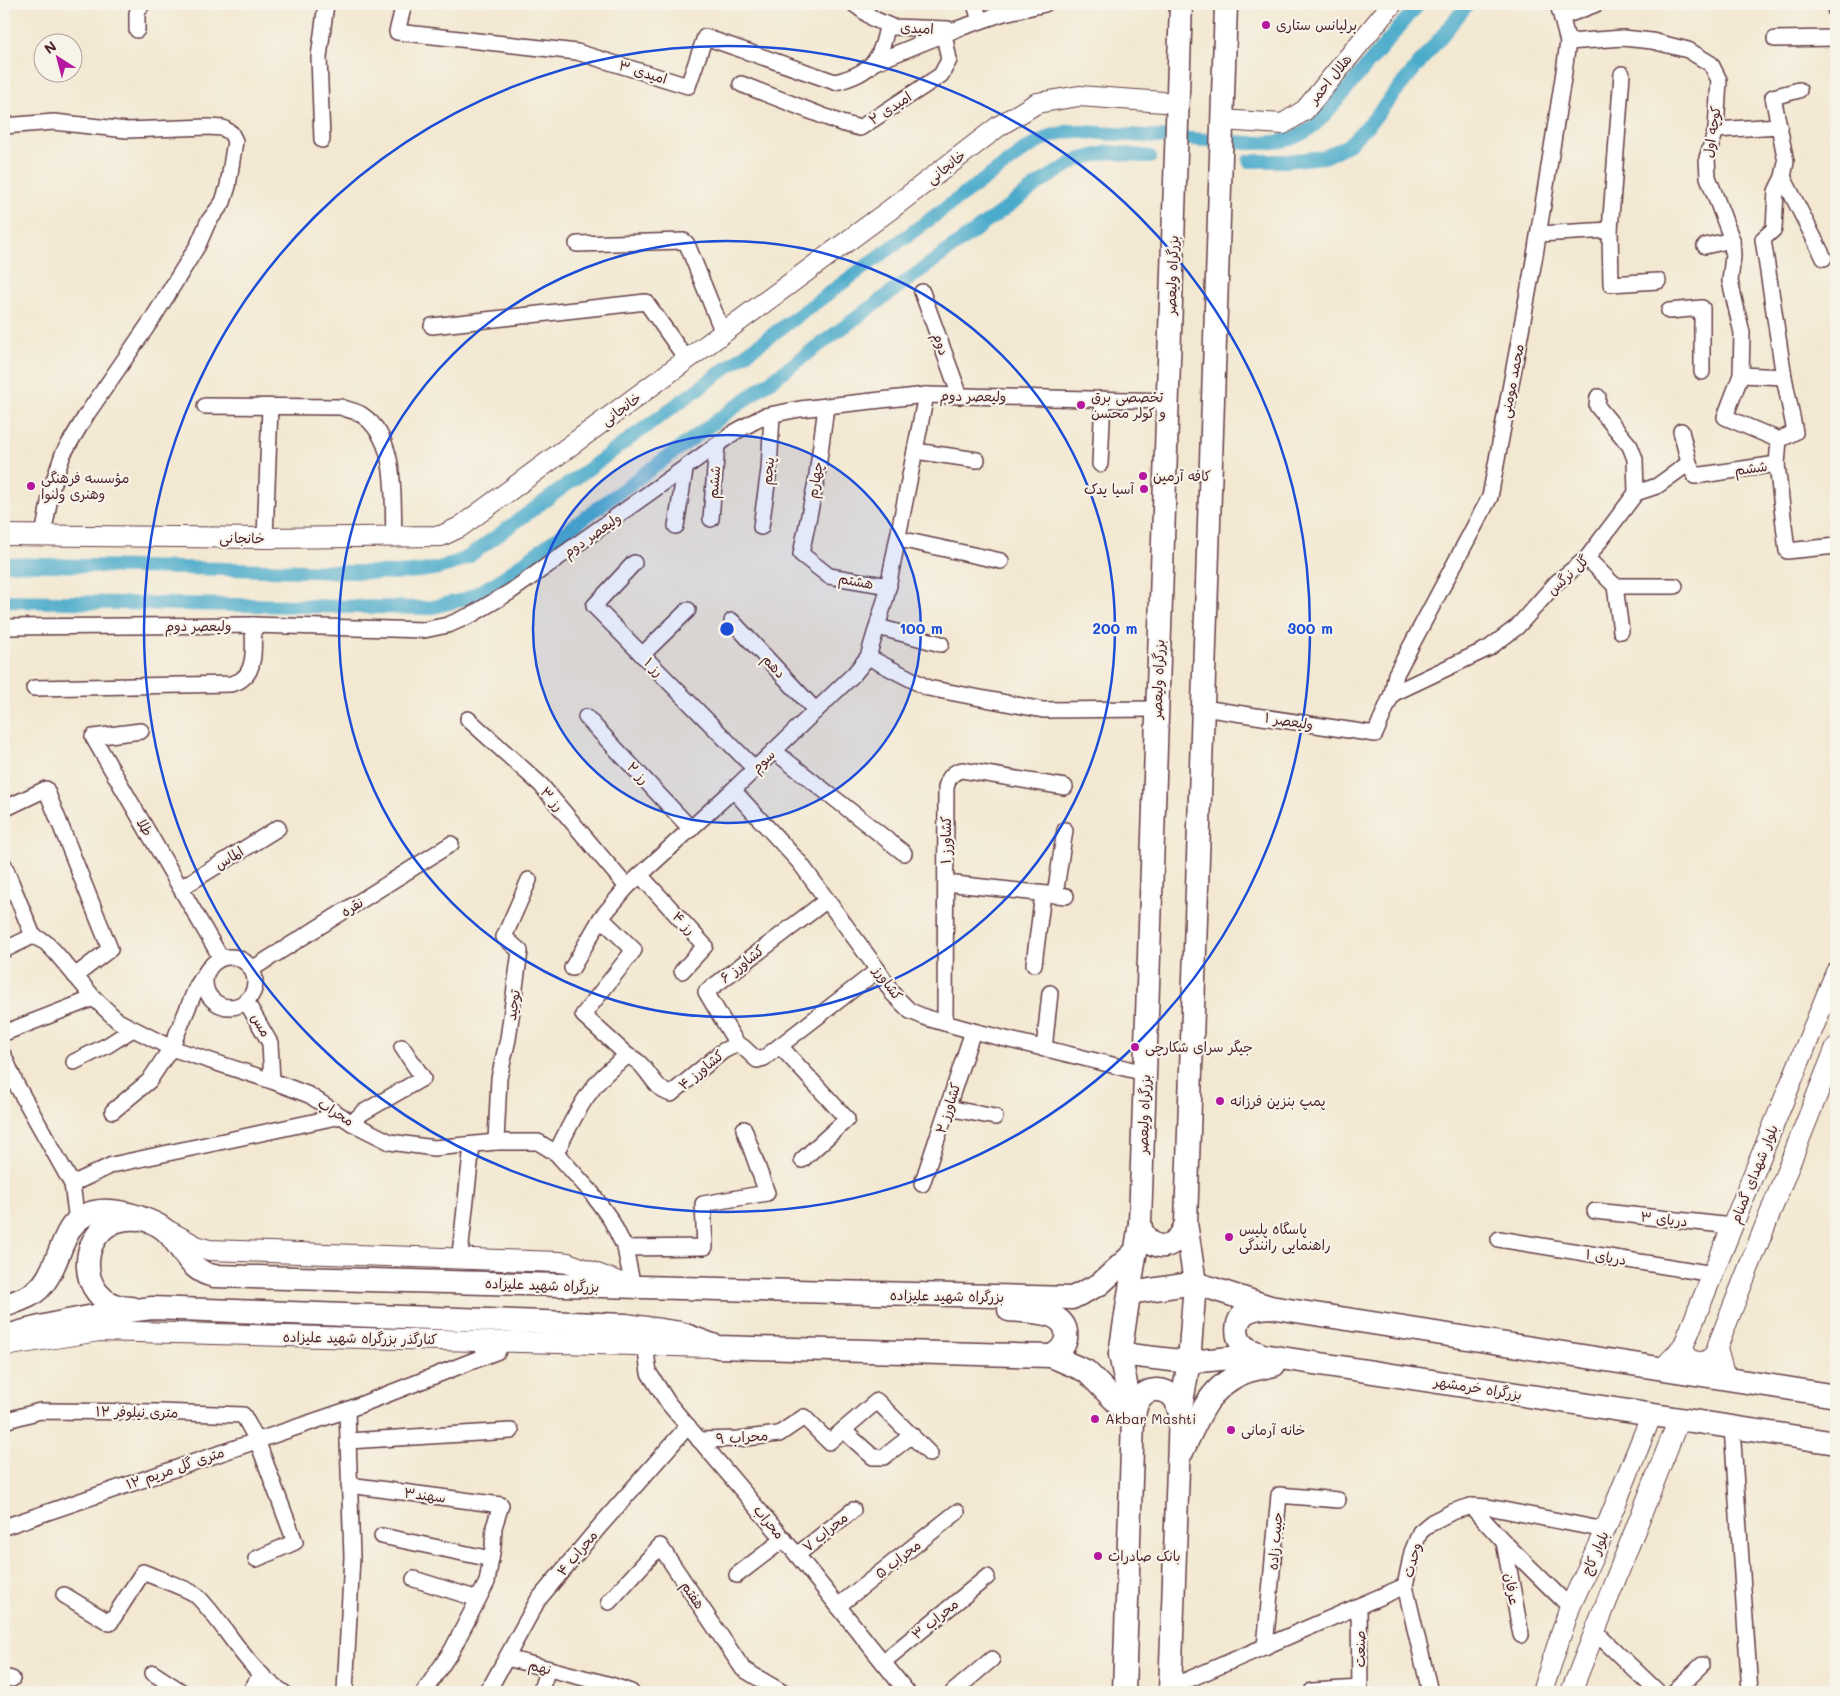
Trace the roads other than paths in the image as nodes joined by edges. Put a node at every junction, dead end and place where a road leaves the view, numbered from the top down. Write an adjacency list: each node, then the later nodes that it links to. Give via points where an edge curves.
1 (142, 4): 17 (street, via 137,13)
2 (326, 4): 31 (street, via 319,58)
3 (404, 4): 22 (street, امیدی ۳, via 397,32 577,52 688,86 705,37 835,82 845,80)
4 (854, 4): 16 (street)
5 (873, 4): 16 (street, امیدی ۳)
6 (975, 4): 15 (street)
7 (1045, 4): 15 (street, امیدی ۳)
8 (1181, 4): 26 (highway, بزرگراه ولیعصر)
9 (1226, 4): 27 (highway)
10 (1392, 4): 27 (main road, هلال احمر, via 1306,110 1283,124)
11 (1596, 4): 13 (street)
12 (1834, 4): 14 (street)
13 (1560, 11): 21 (street, محمد مومنی)
14 (1836, 12)
15 (980, 21): 18 (street, امیدی ۳)
16 (880, 22): 18 (street, امیدی, via 892,27); 22 (street, امیدی ۳, via 884,44)
17 (137, 30)
18 (950, 32): 22 (street, امیدی ۳); 24 (street, امیدی ۲, via 949,60 941,75 860,128)
19 (1774, 38): 20 (street)
20 (1836, 38)
21 (1568, 42): 30 (street, کوچه اول, via 1623,38 1688,50 1711,64 1719,80); 34 (street, محمد مومنی)
22 (873, 63)
23 (1622, 74): 33 (street)
24 (742, 84)
25 (1799, 90): 29 (street, via 1772,97)
26 (1178, 103): 43 (main road, خانجانی, via 1079,96 1037,103 999,126); 52 (highway, بزرگراه ولیعصر)
27 (1222, 120): 94 (highway)
28 (4, 126): 71 (street, via 54,122 127,130 208,126 223,128 235,141 223,202 208,222 198,245 153,318 63,454 52,486)
29 (1779, 126): 30 (street); 32 (street, via 1786,162)
30 (1716, 130): 35 (street, کوچه اول, via 1707,158 1708,177)
31 (322, 140)
32 (1783, 177): 38 (street); 47 (street, via 1776,191 1774,229 1763,239)
33 (1610, 230): 34 (street); 39 (street, via 1611,284)
34 (1539, 234): 93 (street, محمد مومنی, via 1490,496 1396,674)
35 (1732, 240): 37 (street); 46 (street, کوچه اول, via 1730,281 1742,333)
36 (577, 244): 43 (street, via 684,241)
37 (1705, 246)
38 (1824, 258)
39 (1658, 282)
40 (922, 292): 49 (street, دوم)
41 (1669, 311): 45 (street, via 1702,308)
42 (432, 326): 44 (street, via 646,302)
43 (723, 333): 44 (main road, خانجانی)
44 (687, 360): 72 (main road, خانجانی, via 460,528 441,536)
45 (1702, 372)
46 (1741, 375): 47 (street); 58 (street, کوچه اول, via 1725,417)
47 (1784, 377): 58 (street, via 1795,432)
48 (926, 395): 49 (street, ولیعصر دوم); 55 (street, ولیعصر دوم); 60 (street, سوم)
49 (960, 396): 51 (street, ولیعصر دوم)
50 (1598, 397): 66 (street, via 1597,406 1630,446 1635,459)
51 (1104, 399): 52 (street, ولیعصر دوم); 63 (street)
52 (1168, 401): 95 (highway, بزرگراه ولیعصر)
53 (205, 406): 54 (street)
54 (270, 407): 72 (street, via 341,408 361,414 375,426 390,459); 73 (street)
55 (826, 407): 56 (street, ولیعصر دوم); 76 (street, چهارم, via 816,482)
56 (772, 415): 59 (street, ولیعصر دوم, via 734,432); 69 (street, پنجم)
57 (1682, 431): 62 (street)
58 (1780, 440): 64 (street)
59 (717, 445): 65 (street, ولیعصر دوم); 67 (street, ششم)
60 (915, 451): 61 (street); 74 (street, سوم)
61 (977, 460)
62 (1689, 463): 64 (street, ششم, via 1695,476); 66 (street, via 1657,486)
63 (1100, 464)
64 (1777, 464): 75 (street, ششم, via 1788,551)
65 (684, 470): 68 (street); 85 (street, ولیعصر دوم, via 510,592 448,625 424,630)
66 (1636, 493): 77 (street, گل نرگس)
67 (711, 519)
68 (676, 526)
69 (761, 527)
70 (4, 535): 71 (main road, خانجانی)
71 (43, 536): 73 (main road, خانجانی)
72 (394, 537): 73 (main road, خانجانی)
73 (266, 538)
74 (899, 539): 78 (street); 80 (street, سوم)
75 (1836, 546)
76 (801, 554): 80 (street, هشتم, via 829,576)
77 (1587, 558): 81 (street); 93 (street, گل نرگس, via 1558,582 1517,627 1489,648)
78 (1001, 561)
79 (634, 563): 90 (street, رز ۱, via 594,606)
80 (888, 586): 87 (street, سوم)
81 (1615, 586): 82 (street); 88 (street)
82 (1674, 586)
83 (688, 610): 90 (street)
84 (732, 621): 96 (street, دهم)
85 (253, 625): 86 (street, ولیعصر دوم); 92 (street, via 253,657 249,670 244,679 231,684)
86 (4, 627)
87 (878, 627): 89 (street); 91 (street, سوم)
88 (1621, 631)
89 (941, 644)
90 (642, 655): 102 (street, رز ۱)
91 (868, 657): 95 (street, via 928,688 1043,710); 96 (street, سوم)
92 (34, 688)
93 (1392, 694): 100 (street, محمد مومنی)
94 (1203, 708): 100 (street, ولیعصر ۱); 164 (highway)
95 (1157, 709): 147 (highway, بزرگراه ولیعصر)
96 (816, 711): 101 (street, سوم)
97 (586, 717): 107 (street, رز ۲)
98 (468, 720): 115 (street, رز ۳, via 541,784)
99 (141, 731): 116 (street, طلا, via 93,737)
100 (1375, 734)
101 (774, 750): 102 (street, سوم); 110 (street)
102 (755, 769): 104 (street, سوم)
103 (1065, 787): 114 (street, کشاورز ۱, via 955,771 946,788)
104 (733, 790): 107 (street, سوم); 118 (street, کشاورز, via 800,863)
105 (4, 809): 130 (street, via 46,789 110,949)
106 (278, 828): 116 (street, الماس)
107 (691, 829): 112 (street, سوم)
108 (1065, 830): 117 (street)
109 (451, 844): 126 (street, نقره)
110 (904, 853)
111 (4, 866): 120 (street)
112 (640, 875): 115 (street, سوم); 128 (street, رز ۴, via 705,946)
113 (529, 880): 154 (street, توحید, via 504,937 520,951 500,1078)
114 (946, 883): 117 (street); 134 (street, کشاورز ۱)
115 (627, 887): 119 (street, سوم)
116 (181, 888): 122 (street, طلا)
117 (1054, 895): 123 (street)
118 (827, 900): 127 (street, کشاورز); 138 (street, کشاورز ۶, via 706,992)
119 (601, 918): 124 (street, سوم); 145 (street, via 634,950 582,1015)
120 (33, 936): 121 (street); 130 (street, محراب, via 45,942)
121 (4, 950)
122 (221, 958): 125 (street); 126 (street, via 242,959)
123 (1034, 964)
124 (572, 968)
125 (208, 969): 133 (street, via 205,986 214,1001 226,1007); 142 (street, via 197,986)
126 (252, 969): 133 (street, via 255,986)
127 (878, 970): 134 (street, کشاورز, via 893,994 910,1011); 139 (street, کشاورز ۴)
128 (682, 971)
129 (1836, 972): 165 (main road, بلوار شهدای گمنام)
130 (75, 976): 132 (street, محراب)
131 (1050, 994): 143 (street)
132 (94, 998): 135 (street, محراب, via 118,1021); 137 (street)
133 (246, 1001): 148 (street, مس, via 270,1043)
134 (945, 1023): 136 (street, کشاورز)
135 (133, 1029): 142 (street, محراب); 146 (street)
136 (973, 1031): 143 (street, کشاورز); 149 (street, کشاورز ۲)
137 (4, 1033)
138 (737, 1044): 139 (street, کشاورز ۴, via 757,1060); 145 (street, کشاورز ۴, via 723,1050 670,1094 663,1092 642,1063)
139 (780, 1046): 157 (street, via 848,1119)
140 (402, 1047): 152 (street, via 423,1078 362,1114)
141 (1836, 1047): 184 (main road)
142 (171, 1048): 148 (street, محراب); 150 (street, via 149,1081)
143 (1044, 1049): 147 (street, کشاورز)
144 (4, 1056): 158 (street, via 16,1084)
145 (628, 1056): 156 (street, via 602,1076 578,1108)
146 (74, 1062)
147 (1145, 1074): 163 (highway, بزرگراه ولیعصر)
148 (272, 1081): 152 (street, محراب, via 309,1095)
149 (948, 1108): 151 (street); 159 (street, کشاورز ۲)
150 (113, 1111)
151 (995, 1117)
152 (346, 1119): 155 (street, محراب, via 390,1142 434,1148); 158 (street, via 112,1165)
153 (744, 1129): 167 (street, via 767,1193 703,1204 705,1247)
154 (496, 1142): 155 (street, محراب); 156 (street, محراب, via 538,1142)
155 (472, 1144): 169 (street)
156 (556, 1153): 167 (street, محراب, via 592,1192)
157 (802, 1160)
158 (72, 1184): 161 (street)
159 (922, 1184)
160 (1595, 1211): 165 (street, دریای ۳)
161 (77, 1221): 162 (highway, بزرگراه شهید علیزاده, via 87,1214 105,1210 120,1211); 175 (highway, via 39,1288 28,1297)
162 (151, 1222): 172 (highway, بزرگراه شهید علیزاده, via 171,1236 193,1266 212,1276); 177 (highway, via 122,1220 112,1223 95,1238 90,1248 88,1269 96,1290 110,1302 123,1307)
163 (1140, 1223): 164 (highway, via 1145,1238 1161,1246 1175,1241); 168 (highway, بزرگراه ولیعصر)
164 (1186, 1223): 171 (highway)
165 (1732, 1226): 170 (main road, بلوار شهدای گمنام)
166 (1499, 1240): 170 (street, دریای ۱)
167 (625, 1248): 172 (street, محراب)
168 (1136, 1252): 173 (highway, بزرگراه ولیعصر); 174 (highway, بزرگراه شهید علیزاده, via 1100,1284 1072,1298)
169 (460, 1254)
170 (1713, 1274): 183 (main road, بلوار شهدای گمنام)
171 (1195, 1283): 173 (highway); 176 (highway); 189 (highway)
172 (633, 1288): 174 (highway, بزرگراه شهید علیزاده)
173 (1130, 1294): 185 (highway, بزرگراه ولیعصر)
174 (947, 1296): 187 (highway, via 970,1306 1057,1318 1064,1326 1066,1337 1062,1348)
175 (4, 1306)
176 (1270, 1307): 186 (highway, via 1247,1312 1237,1328 1243,1345); 190 (highway)
177 (152, 1308): 178 (highway, via 85,1317); 182 (highway, via 626,1324 673,1331)
178 (4, 1337)
179 (501, 1342): 180 (main road, کنارگذر بزرگراه شهید علیزاده); 181 (main road, کنارگذر بزرگراه شهید علیزاده, via 99,1331); 193 (street, ۱۲ متری گل مریم, via 498,1351)
180 (645, 1345): 182 (main road, کنارگذر بزرگراه شهید علیزاده); 199 (street, محراب, via 649,1373)
181 (4, 1346)
182 (718, 1347): 187 (highway)
183 (1683, 1347): 184 (main road, via 1689,1359 1699,1362 1712,1358); 190 (main road, بلوار شهدای گمنام)
184 (1717, 1349): 191 (main road)
185 (1120, 1354): 189 (highway, بزرگراه خرمشهر); 196 (highway)
186 (1262, 1355): 188 (highway, بزرگراه خرمشهر); 189 (highway, بزرگراه خرمشهر)
187 (1051, 1356): 196 (highway, via 1086,1371)
188 (1297, 1360): 195 (highway, بزرگراه خرمشهر); 211 (highway, via 1242,1373 1221,1386 1205,1405)
189 (1189, 1362): 194 (highway)
190 (1662, 1369): 191 (highway)
191 (1725, 1378): 192 (highway)
192 (1836, 1396)
193 (346, 1410): 204 (street, ۱۲ متری گل مریم); 206 (street)
194 (1180, 1413): 196 (highway, via 1173,1397 1156,1390 1140,1398); 211 (highway)
195 (1652, 1414): 197 (highway, بزرگراه خرمشهر); 208 (main road, بلوار کاج)
196 (1133, 1419): 259 (highway)
197 (1679, 1419): 200 (highway, بزرگراه خرمشهر); 210 (main road, بلوار کاج)
198 (4, 1421): 204 (street, ۱۲ متری نیلوفر, via 40,1411 243,1415)
199 (688, 1426): 205 (street, محراب); 238 (street, محراب ۴, via 538,1600)
200 (1732, 1427): 207 (highway, بزرگراه خرمشهر); 265 (street)
201 (842, 1430): 203 (street, via 872,1457 884,1457); 203 (street, via 877,1400); 205 (street, محراب ۹, via 829,1442 804,1417 779,1434)
202 (511, 1431): 206 (street)
203 (912, 1435): 209 (street)
204 (257, 1440): 217 (street, ۱۲ متری گل مریم); 223 (street, via 295,1542)
205 (699, 1440): 220 (street, محراب)
206 (348, 1441): 212 (street)
207 (1836, 1443)
208 (1638, 1448): 210 (main road, via 1652,1444 1660,1450); 218 (main road, بلوار کاج)
209 (930, 1454)
210 (1662, 1459): 235 (main road, بلوار کاج)
211 (1178, 1460): 245 (highway)
212 (350, 1485): 224 (street, سهند۳, via 501,1504 494,1527); 251 (street, via 352,1557)
213 (1338, 1500): 237 (street, حبیب زاده, via 1279,1495)
214 (1471, 1506): 218 (street, وحدت, via 1488,1506); 221 (street); 228 (street, وحدت, via 1432,1522 1420,1532)
215 (854, 1510): 222 (street, محراب ۷)
216 (957, 1512): 232 (street, محراب ۵)
217 (4, 1527)
218 (1605, 1530): 234 (main road, بلوار کاج)
219 (382, 1536): 224 (street)
220 (784, 1539): 222 (street, محراب); 225 (street)
221 (1504, 1542): 234 (street); 236 (street, عرفان)
222 (797, 1555): 232 (street, محراب)
223 (256, 1559)
224 (491, 1559): 230 (street, via 486,1582)
225 (737, 1575)
226 (987, 1577): 240 (street, محراب ۳)
227 (414, 1579): 230 (street)
228 (1405, 1586): 233 (street, وحدت); 260 (street)
229 (64, 1595): 244 (street, via 110,1623 143,1572 194,1594)
230 (478, 1598): 252 (street, via 452,1650)
231 (609, 1602): 256 (street, هفتم, via 660,1546 744,1669)
232 (838, 1606): 240 (street, محراب)
233 (1359, 1606): 237 (street, وحدت); 246 (street, صنعت)
234 (1570, 1607): 261 (main road, بلوار کاج)
235 (1594, 1631): 262 (main road, بلوار کاج); 263 (street)
236 (1521, 1635)
237 (1265, 1647): 245 (street, وحدت)
238 (507, 1658): 242 (street, نهم); 253 (street, محراب ۴)
239 (992, 1659): 258 (street)
240 (883, 1662): 257 (street, محراب)
241 (1702, 1665): 264 (street)
242 (548, 1669): 254 (street); 255 (street, نهم)
243 (153, 1673): 248 (street)
244 (261, 1674): 249 (street); 250 (street)
245 (1171, 1690)
246 (1360, 1690): 247 (street)
247 (1312, 1691)
248 (182, 1692)
249 (250, 1692)
250 (283, 1692)
251 (345, 1692)
252 (424, 1692)
253 (485, 1692)
254 (540, 1692)
255 (631, 1692)
256 (782, 1692)
257 (907, 1692)
258 (953, 1692)
259 (1124, 1692)
260 (1430, 1692)
261 (1542, 1692)
262 (1571, 1692)
263 (1658, 1692)
264 (1674, 1692)
265 (1750, 1692)

